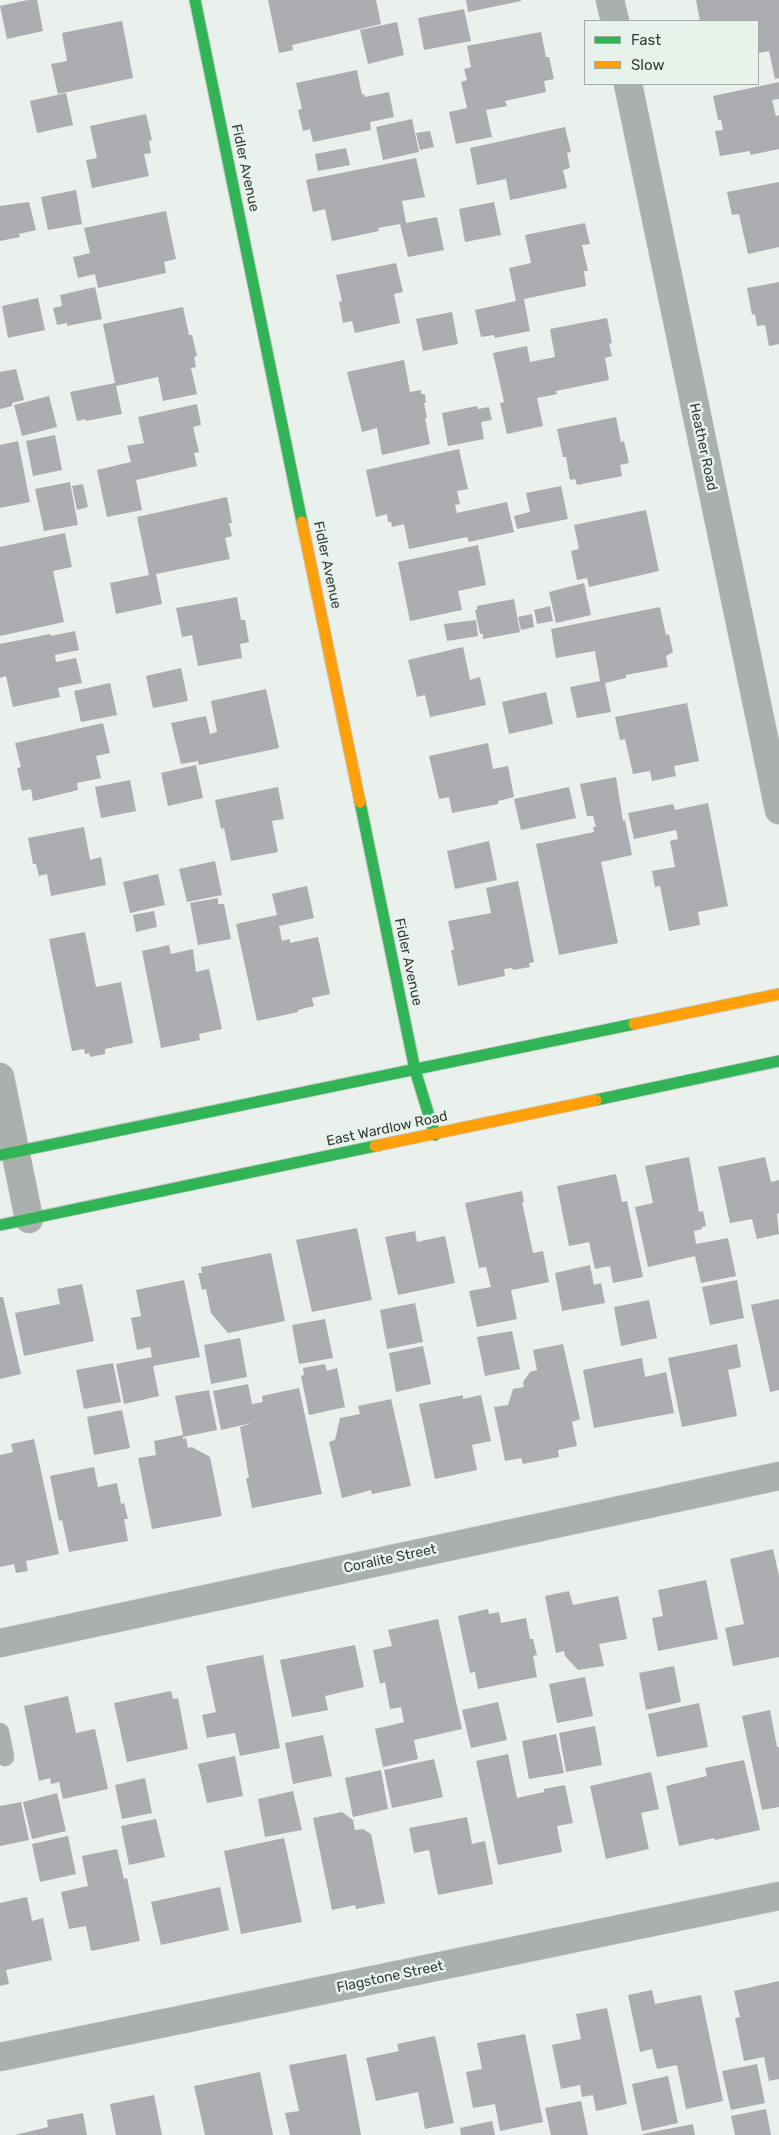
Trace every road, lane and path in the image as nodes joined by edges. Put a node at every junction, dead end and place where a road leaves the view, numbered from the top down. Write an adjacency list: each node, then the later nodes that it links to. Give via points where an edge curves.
1 (195, 0): 8 (main road, Fidler Avenue)
2 (610, 0): 3 (street)
3 (615, 20)
4 (628, 85): 5 (street, Heather Road)
5 (779, 810)
6 (779, 994): 8 (main road)
7 (779, 1061): 10 (main road, East Wardlow Road)
8 (415, 1070): 10 (main road, Fidler Avenue); 11 (main road)
9 (0, 1078): 11 (street)
10 (434, 1135): 12 (main road, East Wardlow Road)
11 (8, 1154): 12 (street)
12 (29, 1219): 13 (main road, East Wardlow Road)
13 (0, 1225)
14 (779, 1476): 15 (street, Coralite Street)
15 (0, 1643)
16 (0, 1732): 17 (lane)
17 (5, 1757)
18 (779, 1896): 19 (street, Flagstone Street)
19 (0, 2057)

